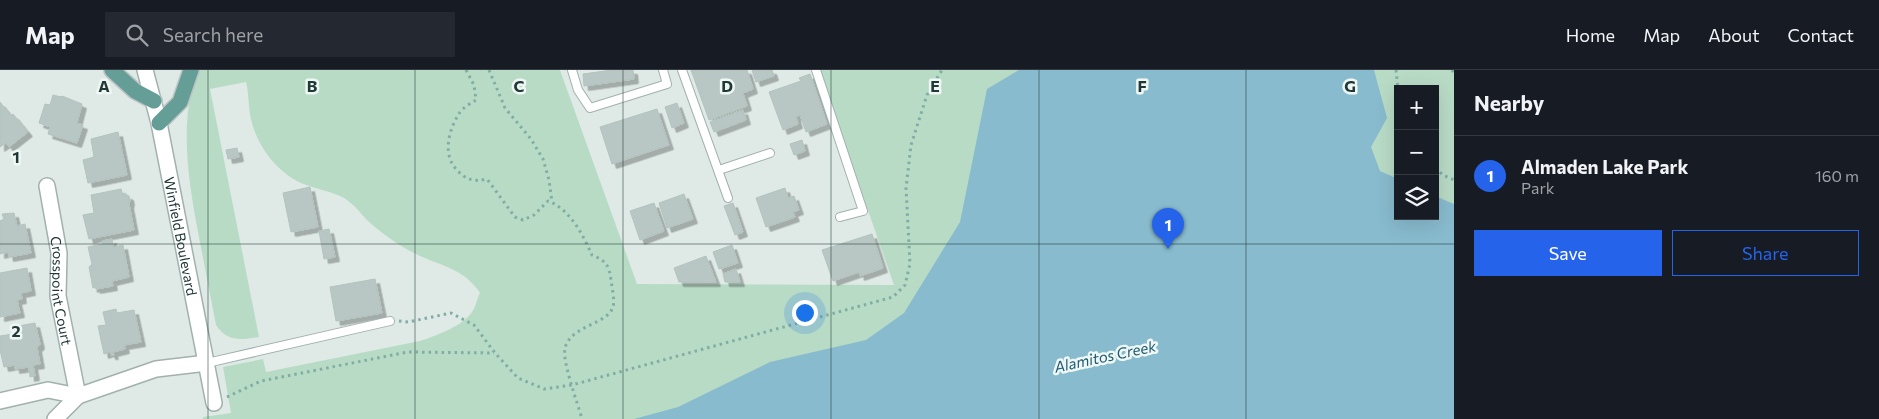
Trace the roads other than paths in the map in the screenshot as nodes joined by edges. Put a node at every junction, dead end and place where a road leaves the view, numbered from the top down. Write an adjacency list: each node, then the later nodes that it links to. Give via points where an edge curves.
1 (112, 70): 8 (main road, via 135,91)
2 (145, 70): 8 (street, Winfield Boulevard)
3 (191, 70): 9 (main road, via 180,102)
4 (572, 70): 5 (lane, via 578,90 590,108 667,84)
5 (663, 70)
6 (682, 70): 11 (lane)
7 (816, 70): 14 (lane, via 863,211)
8 (154, 101): 9 (street, Winfield Boulevard)
9 (159, 122): 16 (street, Winfield Boulevard)
10 (770, 153): 11 (lane)
11 (719, 170): 13 (lane)
12 (47, 186): 17 (street, Crosspoint Court, via 59,253 58,296)
13 (728, 198)
14 (840, 217)
15 (390, 321): 16 (lane)
16 (207, 362): 17 (street, via 156,369); 19 (street, Winfield Boulevard)
17 (78, 396): 18 (street, via 48,390); 20 (street)
18 (0, 401)
19 (214, 403)
20 (55, 419)

